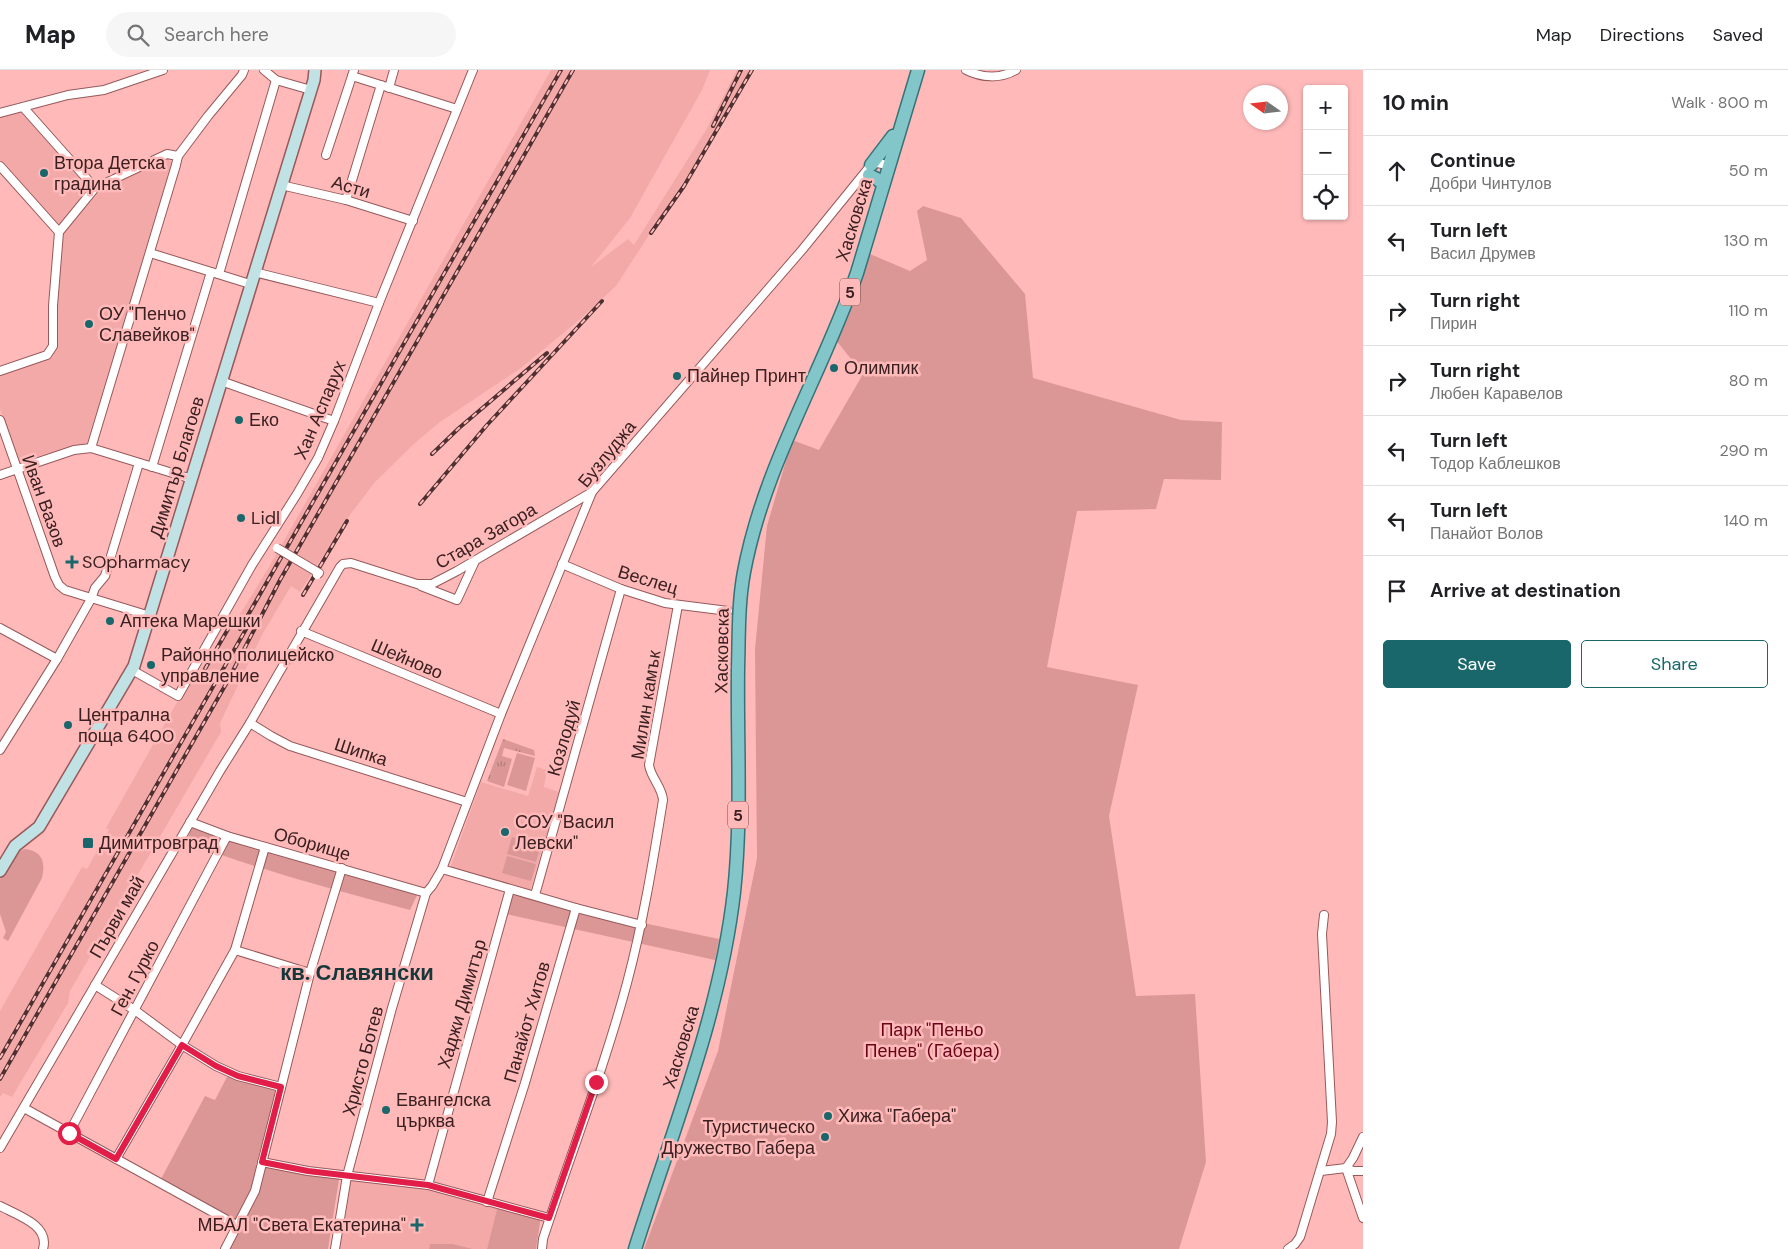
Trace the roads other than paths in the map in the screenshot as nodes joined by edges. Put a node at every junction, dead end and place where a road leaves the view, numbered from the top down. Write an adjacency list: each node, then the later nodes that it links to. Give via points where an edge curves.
1 (163, 70): 13 (street, via 104,90)
2 (264, 70): 11 (street)
3 (394, 70): 12 (street)
4 (472, 70): 14 (street, Хан Аспарух)
5 (918, 70): 16 (main road, Хасковска / 5)
6 (966, 70): 7 (street, via 989,76 1010,74)
7 (1016, 70)
8 (243, 73): 18 (street)
9 (353, 73): 12 (street); 17 (street)
10 (314, 77): 11 (street); 22 (street, Димитър Благоев)
11 (276, 80): 29 (street)
12 (385, 86): 14 (street); 24 (street)
13 (22, 107): 15 (street); 23 (street)
14 (457, 109): 25 (street, Хан Аспарух)
15 (0, 113)
16 (904, 116): 20 (main road); 21 (main road, Хасковска / 5)
17 (326, 155)
18 (178, 156): 23 (street, via 166,154); 27 (street)
19 (0, 166): 26 (street)
20 (867, 173): 21 (main road, via 878,179); 21 (street, via 877,163); 42 (street, Бузлуджа)
21 (886, 174): 100 (main road, Хасковска / 5, via 847,300 774,466 744,570 739,612 738,823 734,894 714,997 691,1079)
22 (281, 185): 24 (street, Асти); 28 (street, Димитър Благоев)
23 (95, 188): 26 (street)
24 (346, 200): 25 (street, Асти)
25 (413, 222): 31 (street, Хан Аспарух)
26 (59, 232): 32 (street, via 51,352)
27 (150, 253): 29 (street); 36 (street)
28 (254, 272): 30 (street, Димитър Благоев); 31 (street)
29 (215, 273): 30 (street); 38 (street)
30 (250, 284): 33 (street, Димитър Благоев)
31 (379, 303): 35 (street, Хан Аспарух)
32 (0, 371)
33 (221, 380): 35 (street); 41 (street, Димитър Благоев)
34 (0, 420): 39 (street, Иван Вазов)
35 (334, 421): 57 (street, Хан Аспарух, via 310,472 252,565 178,696)
36 (91, 448): 37 (street); 39 (street, via 78,449)
37 (140, 463): 38 (street); 50 (street, via 104,576)
38 (152, 467): 41 (street)
39 (17, 469): 40 (street); 50 (street, Иван Вазов, via 59,585)
40 (0, 475)
41 (192, 478): 53 (street, Димитър Благоев)
42 (592, 492): 44 (street, Стара Загора); 45 (street, Бузлуджа)
43 (278, 548): 47 (street, bridge, via 319,573)
44 (475, 561): 48 (street, Стара Загора, via 437,582); 48 (street, via 457,600)
45 (562, 564): 49 (street, Веслец); 58 (street, Бузлуджа)
46 (336, 571): 48 (street, Стара Загора, via 343,564 351,563); 55 (street, Първи май)
47 (317, 576)
48 (417, 584)
49 (621, 589): 51 (street, Веслец); 70 (street, Козлодуй)
50 (91, 599): 53 (street, Иван Вазов); 56 (street)
51 (678, 605): 52 (street, Веслец); 73 (street, Милин камък, via 649,765 663,800)
52 (728, 611)
53 (150, 616): 57 (street, Димитър Благоев)
54 (0, 628): 56 (street)
55 (302, 631): 58 (street, Шейново); 59 (street, Първи май)
56 (57, 659): 60 (street)
57 (132, 670): 67 (street, Димитър Благоев, via 39,827 15,846)
58 (501, 714): 61 (street, Бузлуджа)
59 (250, 723): 61 (street, Шипка, via 290,746); 62 (street, Първи май)
60 (0, 750)
61 (467, 802): 66 (street, Христо Ботев)
62 (190, 822): 63 (street, Оборище); 76 (street, Първи май)
63 (227, 836): 64 (street, Оборище); 77 (street, Ген. Гурко)
64 (266, 847): 65 (street, Оборище); 74 (street)
65 (342, 868): 69 (street, Оборище); 75 (street)
66 (442, 869): 68 (street); 69 (street, Христо Ботев)
67 (0, 872)
68 (510, 889): 70 (street); 90 (street, Хаджи Димитър)
69 (426, 893): 89 (street, Христо Ботев)
70 (535, 895): 71 (street)
71 (576, 908): 73 (street); 91 (street, Панайот Хитов)
72 (1324, 915): 87 (street, via 1332,1122)
73 (642, 925): 93 (street, Милин камък, via 609,1042)
74 (235, 950): 75 (street); 78 (street)
75 (310, 973): 79 (street)
76 (95, 985): 77 (street); 80 (street, Първи май)
77 (136, 1011): 78 (street); 81 (street, Ген. Гурко)
78 (182, 1045): 79 (street, via 238,1076); 84 (street)
79 (281, 1087): 85 (street)
80 (24, 1108): 81 (street); 83 (street, Първи май)
81 (69, 1133): 84 (street)
82 (1363, 1137): 86 (street)
83 (0, 1148)
84 (116, 1159): 95 (street)
85 (262, 1162): 89 (street); 95 (street, via 255,1191)
86 (1346, 1168): 87 (street); 88 (street); 94 (street)
87 (1321, 1171): 101 (street, via 1300,1237)
88 (1363, 1171)
89 (347, 1176): 90 (street); 98 (street, Христо Ботев)
90 (428, 1185): 91 (street)
91 (487, 1202): 93 (street)
92 (0, 1206): 96 (street, via 42,1232 45,1242)
93 (549, 1218): 99 (street, Милин камък)
94 (1363, 1218)
95 (238, 1226): 97 (street)
96 (42, 1249)
97 (225, 1249)
98 (335, 1249)
99 (542, 1249)
100 (635, 1249)
101 (1288, 1249)

